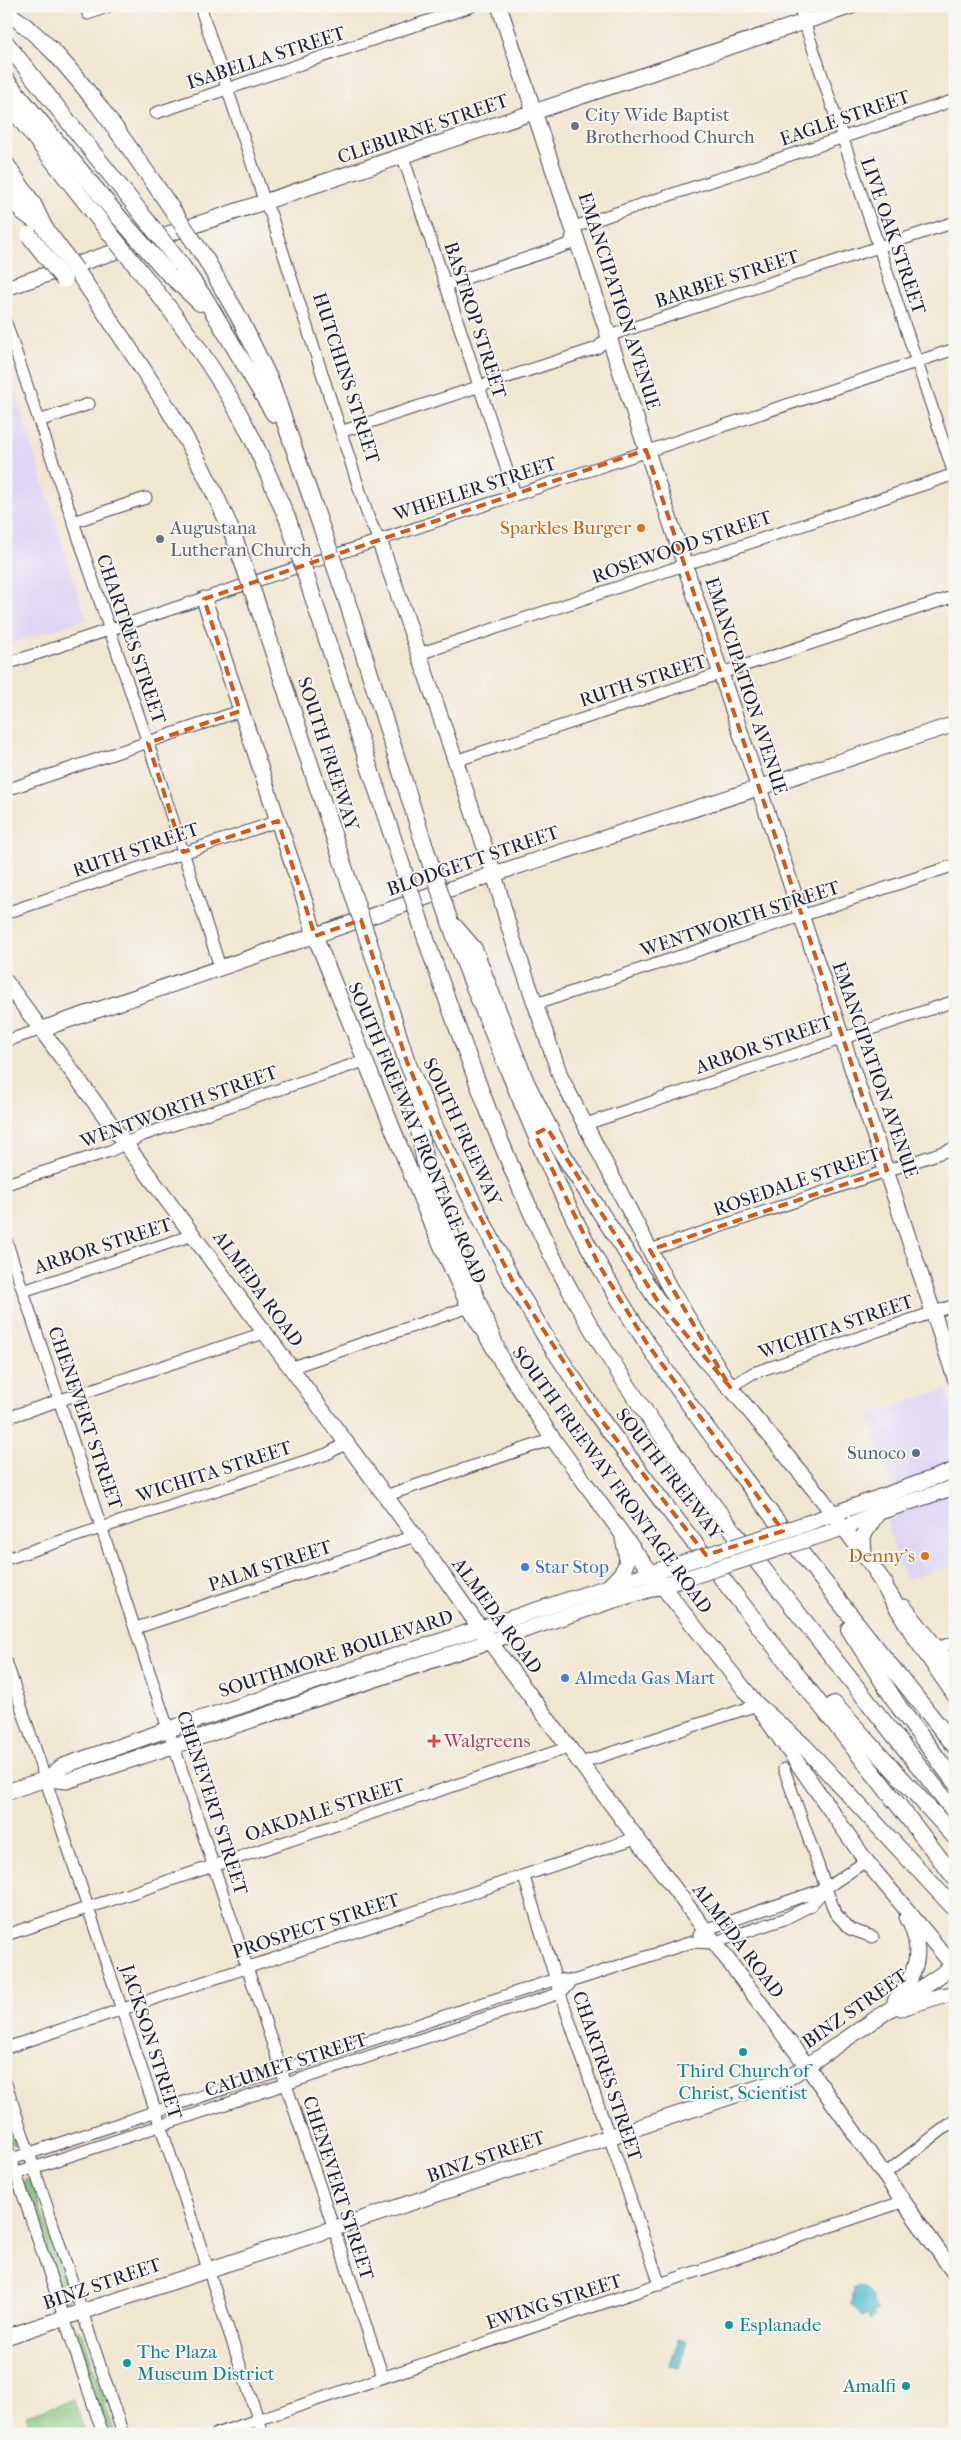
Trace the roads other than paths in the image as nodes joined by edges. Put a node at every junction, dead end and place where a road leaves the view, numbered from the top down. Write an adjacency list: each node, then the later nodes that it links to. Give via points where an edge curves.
1 (109, 6): 8 (street)
2 (200, 6): 12 (street, HUTCHINS STREET)
3 (472, 6): 12 (street, ISABELLA STREET)
4 (499, 6): 15 (main road, EMANCIPATION AVENUE)
5 (799, 6): 9 (street, LIVE OAK STREET)
6 (852, 6): 9 (main road, CLEBURNE STREET)
7 (6, 12): 41 (highway, bridge, via 37,35 73,74 147,171 204,258 240,319 271,382)
8 (88, 14)
9 (804, 22): 15 (main road, CLEBURNE STREET); 17 (street, LIVE OAK STREET)
10 (6, 43): 30 (highway, bridge, via 182,266)
11 (6, 80): 30 (highway, bridge, via 166,272)
12 (227, 88): 16 (street, ISABELLA STREET); 21 (street, HUTCHINS STREET)
13 (955, 100): 17 (street, EAGLE STREET)
14 (6, 101): 134 (highway, bridge, via 186,330 252,438 288,520 475,1081 514,1175 577,1303 659,1432)
15 (535, 111): 18 (main road, CLEBURNE STREET); 25 (main road, EMANCIPATION AVENUE)
16 (156, 113)
17 (841, 138): 25 (street, EAGLE STREET); 26 (street, LIVE OAK STREET)
18 (403, 157): 21 (main road, CLEBURNE STREET); 27 (street, BASTROP STREET)
19 (6, 164): 24 (highway)
20 (6, 191): 24 (highway, via 23,212)
21 (265, 203): 29 (main road, CLEBURNE STREET); 38 (street, HUTCHINS STREET, via 272,215)
22 (6, 208): 28 (highway, bridge, via 64,280)
23 (955, 222): 26 (street, BARBEE STREET)
24 (44, 227): 28 (highway, SOUTH FREEWAY, bridge)
25 (574, 227): 27 (street, via 570,244); 32 (main road, EMANCIPATION AVENUE)
26 (879, 248): 32 (street, BARBEE STREET); 34 (street, LIVE OAK STREET)
27 (445, 285): 35 (street, BASTROP STREET)
28 (88, 287): 75 (highway, SOUTH FREEWAY, bridge, via 182,429 211,484 264,624)
29 (6, 288)
30 (216, 318): 41 (highway, via 265,397)
31 (6, 323): 37 (street, CHARTRES STREET)
32 (610, 336): 35 (street, BARBEE STREET, via 597,348); 39 (main road, EMANCIPATION AVENUE)
33 (955, 349): 34 (street, WHEELER STREET)
34 (916, 362): 39 (street, WHEELER STREET); 40 (street, LIVE OAK STREET)
35 (478, 386): 38 (street, BARBEE STREET); 42 (street, BASTROP STREET)
36 (88, 404): 37 (street)
37 (39, 420): 44 (street, CHARTRES STREET)
38 (343, 431): 45 (street, HUTCHINS STREET)
39 (646, 450): 42 (street, WHEELER STREET); 46 (main road, EMANCIPATION AVENUE)
40 (955, 475): 46 (street, ROSEWOOD STREET)
41 (306, 485): 66 (highway, bridge, via 346,598 449,919)
42 (515, 494): 45 (street, WHEELER STREET)
43 (146, 498): 44 (street)
44 (73, 522): 49 (street, CHARTRES STREET)
45 (379, 540): 48 (street, WHEELER STREET); 50 (main road, HUTCHINS STREET)
46 (685, 565): 50 (street, ROSEWOOD STREET); 52 (main road, EMANCIPATION AVENUE)
47 (955, 596): 52 (street, RUTH STREET)
48 (204, 599): 49 (street, WHEELER STREET); 53 (main road, SOUTH FREEWAY FRONTAGE ROAD)
49 (110, 630): 51 (street, WHEELER STREET); 55 (street, CHARTRES STREET)
50 (419, 654): 56 (main road, HUTCHINS STREET)
51 (6, 664)
52 (721, 674): 56 (street, RUTH STREET); 57 (main road, EMANCIPATION AVENUE)
53 (240, 711): 55 (street); 59 (main road, SOUTH FREEWAY FRONTAGE ROAD)
54 (955, 724): 57 (main road, BLODGETT STREET)
55 (148, 743): 58 (street); 60 (street, CHARTRES STREET)
56 (455, 761): 62 (main road)
57 (759, 789): 62 (main road, BLODGETT STREET); 64 (main road, EMANCIPATION AVENUE)
58 (6, 790)
59 (278, 821): 60 (street, RUTH STREET); 65 (main road, SOUTH FREEWAY FRONTAGE ROAD)
60 (183, 852): 63 (street, RUTH STREET); 67 (street, CHARTRES STREET)
61 (955, 865): 64 (street, WENTWORTH STREET)
62 (494, 874): 65 (main road, BLODGETT STREET); 70 (main road)
63 (6, 912)
64 (803, 916): 70 (street, WENTWORTH STREET); 72 (main road, EMANCIPATION AVENUE)
65 (315, 936): 67 (main road, BLODGETT STREET); 74 (main road, SOUTH FREEWAY FRONTAGE ROAD)
66 (467, 952): 92 (highway, via 562,1154 657,1300); 107 (highway, via 560,1190 599,1266 697,1416)
67 (220, 967): 71 (main road, BLODGETT STREET)
68 (6, 982): 71 (main road, ALMEDA ROAD)
69 (955, 1001): 72 (street, ARBOR STREET)
70 (536, 1004): 76 (main road, via 561,1078)
71 (42, 1029): 73 (street, BLODGETT STREET); 77 (main road, ALMEDA ROAD)
72 (842, 1038): 76 (street, ARBOR STREET); 79 (main road, EMANCIPATION AVENUE)
73 (6, 1041)
74 (364, 1061): 77 (street, WENTWORTH STREET); 86 (main road, SOUTH FREEWAY FRONTAGE ROAD)
75 (407, 1062): 89 (highway, via 428,1174); 111 (highway, SOUTH FREEWAY, via 495,1248 548,1341 599,1417)
76 (586, 1124): 83 (main road)
77 (124, 1143): 80 (street, WENTWORTH STREET, via 110,1151); 81 (main road, ALMEDA ROAD)
78 (955, 1148): 79 (street, ROSEDALE STREET)
79 (887, 1170): 83 (street, ROSEDALE STREET); 87 (main road, EMANCIPATION AVENUE)
80 (6, 1184)
81 (193, 1234): 84 (street, ARBOR STREET); 88 (main road, ALMEDA ROAD)
82 (6, 1240): 84 (street, CHENEVERT STREET)
83 (650, 1250): 92 (main road)
84 (23, 1291): 93 (street, CHENEVERT STREET)
85 (955, 1305): 87 (street, WICHITA STREET)
86 (469, 1308): 89 (main road, SOUTH FREEWAY FRONTAGE ROAD); 90 (street)
87 (933, 1312): 91 (main road, EMANCIPATION AVENUE); 92 (street, WICHITA STREET, via 753,1373)
88 (264, 1333): 90 (main road, ALMEDA ROAD); 93 (street)
89 (502, 1362): 95 (main road, SOUTH FREEWAY FRONTAGE ROAD)
90 (290, 1368): 96 (main road, ALMEDA ROAD)
91 (955, 1378)
92 (730, 1387): 101 (main road)
93 (60, 1400): 94 (street); 102 (street, CHENEVERT STREET)
94 (6, 1418)
95 (553, 1439): 99 (street); 104 (main road, SOUTH FREEWAY FRONTAGE ROAD)
96 (346, 1443): 99 (main road, ALMEDA ROAD); 102 (street, WICHITA STREET, via 327,1454)
97 (955, 1470): 101 (main road, SOUTHMORE BOULEVARD)
98 (955, 1487): 100 (main road, SOUTHMORE BOULEVARD)
99 (385, 1496): 105 (main road, ALMEDA ROAD)
100 (880, 1512): 103 (main road, SOUTHMORE BOULEVARD); 106 (main road, via 863,1536)
101 (832, 1513): 103 (main road); 109 (main road, SOUTHMORE BOULEVARD, bridge)
102 (103, 1527): 108 (street, WICHITA STREET); 115 (street, CHENEVERT STREET)
103 (843, 1528): 106 (main road); 113 (main road, SOUTHMORE BOULEVARD, bridge)
104 (621, 1532): 109 (main road, SOUTH FREEWAY FRONTAGE ROAD); 112 (main road, via 627,1556 626,1568)
105 (415, 1536): 114 (main road, ALMEDA ROAD); 115 (street, PALM STREET)
106 (864, 1555): 110 (main road)
107 (802, 1556): 127 (highway); 132 (highway, via 899,1707)
108 (6, 1559)
109 (651, 1573): 112 (main road, SOUTHMORE BOULEVARD); 113 (main road, SOUTH FREEWAY FRONTAGE ROAD)
110 (877, 1574): 118 (main road); 123 (highway)
111 (725, 1580): 136 (highway); 140 (highway, SOUTH FREEWAY)
112 (610, 1585): 114 (main road, SOUTHMORE BOULEVARD)
113 (661, 1586): 116 (main road, SOUTHMORE BOULEVARD); 124 (main road, SOUTH FREEWAY FRONTAGE ROAD)
114 (480, 1627): 116 (main road, ALMEDA ROAD); 119 (main road, SOUTHMORE BOULEVARD)
115 (136, 1628): 125 (street, CHENEVERT STREET)
116 (490, 1642): 122 (main road, SOUTHMORE BOULEVARD); 128 (main road, ALMEDA ROAD)
117 (955, 1642): 118 (street)
118 (936, 1648): 121 (main road)
119 (386, 1658): 122 (main road); 125 (main road, SOUTHMORE BOULEVARD)
120 (6, 1661): 131 (street, JACKSON STREET)
121 (955, 1672)
122 (391, 1674): 126 (main road, SOUTHMORE BOULEVARD)
123 (955, 1694)
124 (757, 1705): 129 (street); 137 (main road, SOUTH FREEWAY FRONTAGE ROAD); 144 (highway, via 804,1746)
125 (169, 1729): 126 (street, CHENEVERT STREET); 131 (main road, SOUTHMORE BOULEVARD, via 63,1766)
126 (175, 1746): 131 (main road, SOUTHMORE BOULEVARD, via 67,1781); 138 (street, CHENEVERT STREET)
127 (955, 1746)
128 (570, 1748): 129 (main road, ALMEDA ROAD); 138 (street, OAKDALE STREET)
129 (581, 1763): 135 (main road, ALMEDA ROAD)
130 (784, 1769): 141 (street)
131 (46, 1779): 133 (main road, SOUTHMORE BOULEVARD); 143 (street, JACKSON STREET)
132 (955, 1782)
133 (6, 1792)
134 (955, 1812)
135 (636, 1838): 139 (street, PROSPECT STREET); 145 (main road, ALMEDA ROAD)
136 (955, 1838)
137 (866, 1861): 141 (street); 142 (main road, SOUTH FREEWAY FRONTAGE ROAD)
138 (214, 1866): 143 (street, OAKDALE STREET); 151 (street, CHENEVERT STREET)
139 (524, 1877): 151 (street, PROSPECT STREET); 152 (street, CHARTRES STREET)
140 (955, 1878)
141 (826, 1888): 145 (street); 147 (street, via 835,1913 842,1922 850,1929); 149 (street, via 810,1906 784,1919)
142 (895, 1896): 150 (main road, SOUTH FREEWAY FRONTAGE ROAD); 157 (main road, via 912,1928 918,1955 913,1974)
143 (87, 1908): 146 (street, OAKDALE STREET); 156 (street, JACKSON STREET)
144 (955, 1909)
145 (704, 1930): 148 (street, CALUMET STREET); 149 (main road, ALMEDA ROAD)
146 (6, 1935)
147 (873, 1937)
148 (692, 1942): 149 (street, CALUMET STREET); 153 (street, CALUMET STREET)
149 (714, 1943): 159 (main road, ALMEDA ROAD)
150 (954, 1966): 157 (main road, BINZ STREET)
151 (246, 1967): 156 (street, PROSPECT STREET); 160 (street, CHENEVERT STREET)
152 (556, 1979): 153 (street, CALUMET STREET); 154 (street, CHARTRES STREET); 160 (street, CALUMET STREET)
153 (573, 1981): 154 (street, CALUMET STREET)
154 (560, 1993): 162 (street, CALUMET STREET); 166 (street, CHARTRES STREET)
155 (955, 1994): 157 (main road)
156 (121, 2009): 158 (street, PROSPECT STREET); 163 (street, JACKSON STREET)
157 (883, 2013): 159 (main road, BINZ STREET)
158 (6, 2048)
159 (807, 2066): 166 (main road, BINZ STREET, via 790,2077); 172 (main road, ALMEDA ROAD)
160 (281, 2070): 162 (street, CHENEVERT STREET); 163 (street, CALUMET STREET)
161 (6, 2084): 168 (street)
162 (285, 2084): 165 (street, CALUMET STREET); 174 (street, CHENEVERT STREET)
163 (156, 2111): 165 (street, JACKSON STREET); 168 (street, CALUMET STREET)
164 (955, 2120): 172 (street)
165 (160, 2125): 170 (street, CALUMET STREET); 175 (street, JACKSON STREET)
166 (609, 2136): 174 (main road, BINZ STREET); 177 (street, CHARTRES STREET)
167 (6, 2144): 169 (street)
168 (29, 2153): 169 (street, CALUMET STREET); 170 (street)
169 (9, 2160): 171 (street)
170 (34, 2167): 171 (street, CALUMET STREET); 178 (street)
171 (11, 2175): 179 (street)
172 (883, 2175): 173 (main road, ALMEDA ROAD)
173 (902, 2202): 176 (main road, ALMEDA ROAD); 177 (street, EWING STREET)
174 (333, 2230): 175 (main road, BINZ STREET); 181 (street, CHENEVERT STREET)
175 (208, 2269): 178 (main road, BINZ STREET); 182 (street, JACKSON STREET)
176 (954, 2273)
177 (660, 2285): 181 (street, EWING STREET)
178 (81, 2312): 179 (main road, BINZ STREET); 184 (street)
179 (63, 2318): 180 (main road, BINZ STREET); 183 (street)
180 (6, 2337)
181 (383, 2378): 182 (street, EWING STREET)
182 (258, 2420): 185 (street, EWING STREET); 186 (street, JACKSON STREET)
183 (103, 2434)
184 (122, 2434)
185 (216, 2434)
186 (263, 2434)

